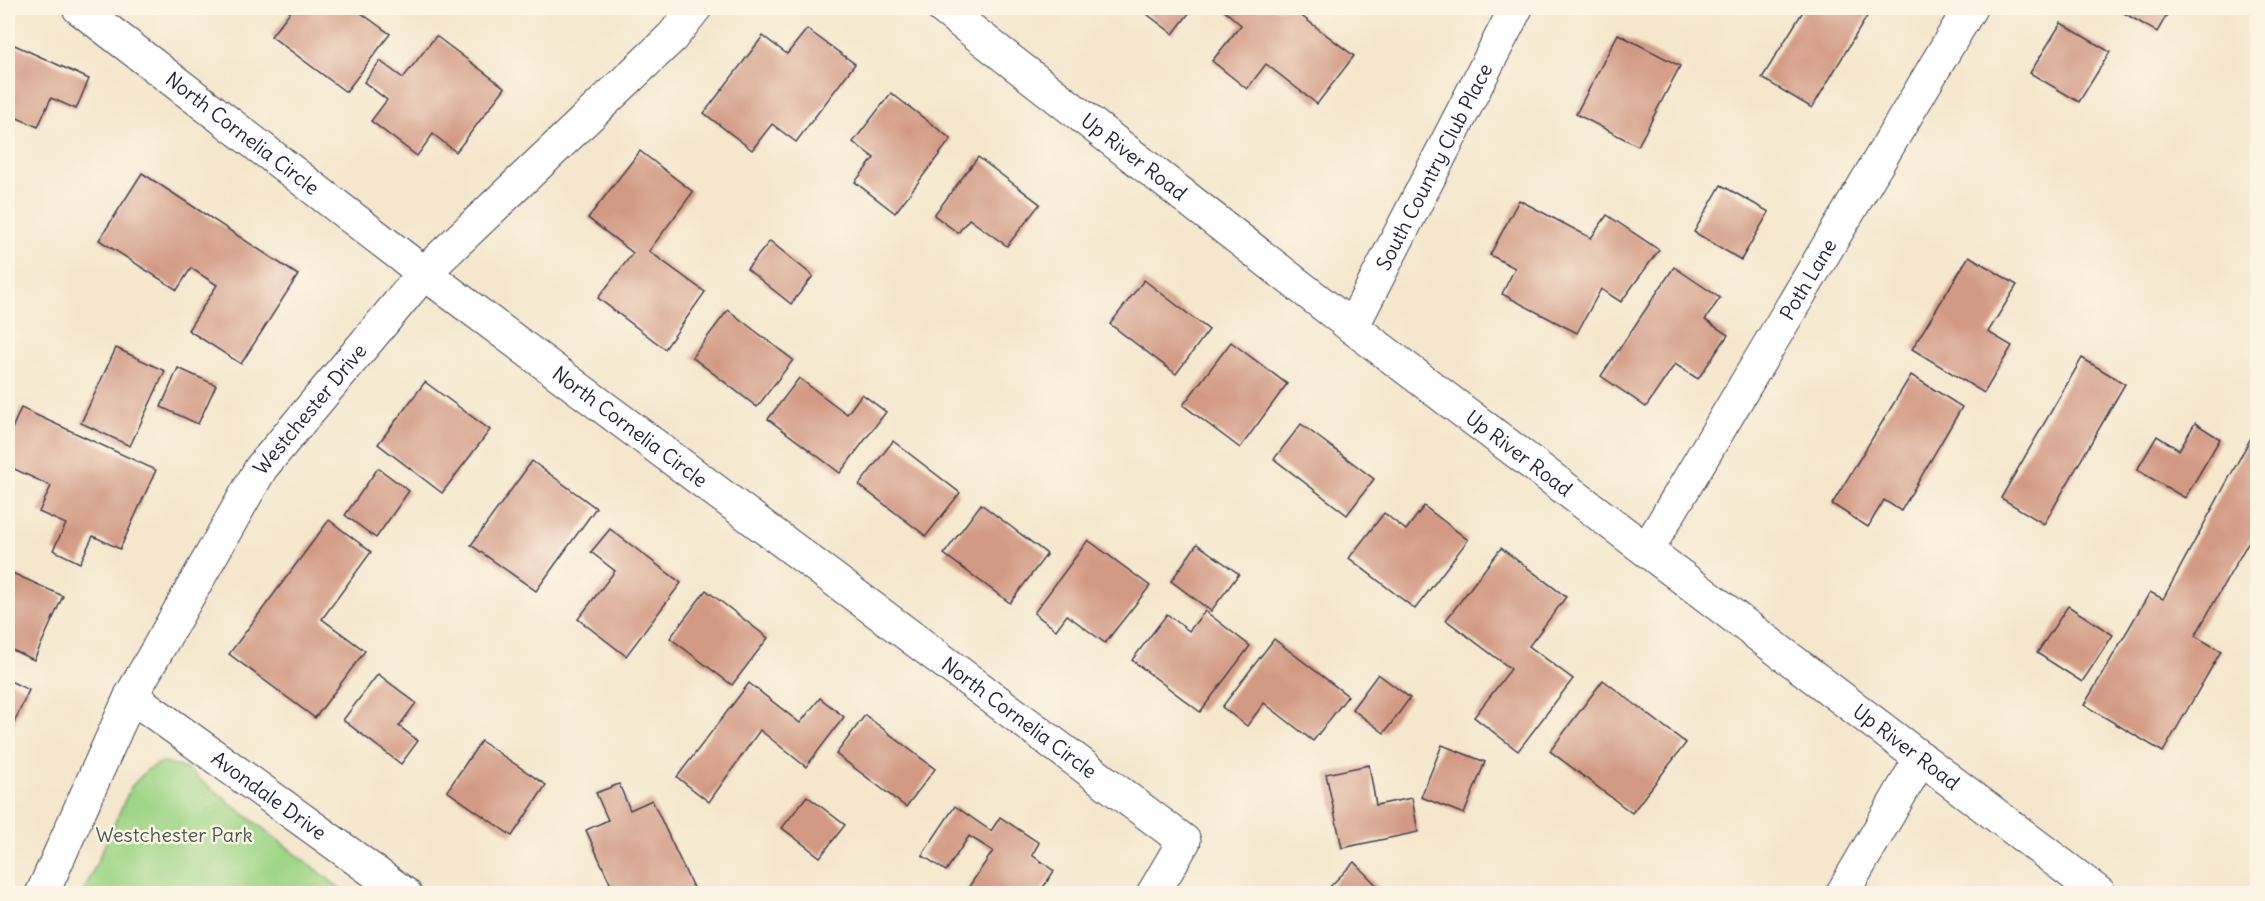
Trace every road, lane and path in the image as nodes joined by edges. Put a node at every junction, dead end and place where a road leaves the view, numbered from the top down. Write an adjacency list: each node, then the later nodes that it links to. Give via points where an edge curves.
1 (79, 8): 6 (street, North Cornelia Circle)
2 (695, 8): 6 (street, Westchester Drive, via 672,37)
3 (943, 8): 7 (street, Up River Road)
4 (1516, 8): 7 (street, South Country Club Place)
5 (1970, 8): 8 (street, Poth Lane)
6 (424, 273): 9 (street, Westchester Drive, via 261,468); 13 (street, North Cornelia Circle, via 1184,841)
7 (1352, 327): 8 (street, Up River Road)
8 (1647, 550): 10 (street, Up River Road)
9 (131, 696): 11 (street, Westchester Drive); 12 (street, Avondale Drive)
10 (1921, 758): 14 (street); 15 (street, Up River Road)
11 (42, 894)
12 (405, 894)
13 (1153, 894)
14 (1842, 894)
15 (2100, 894)

